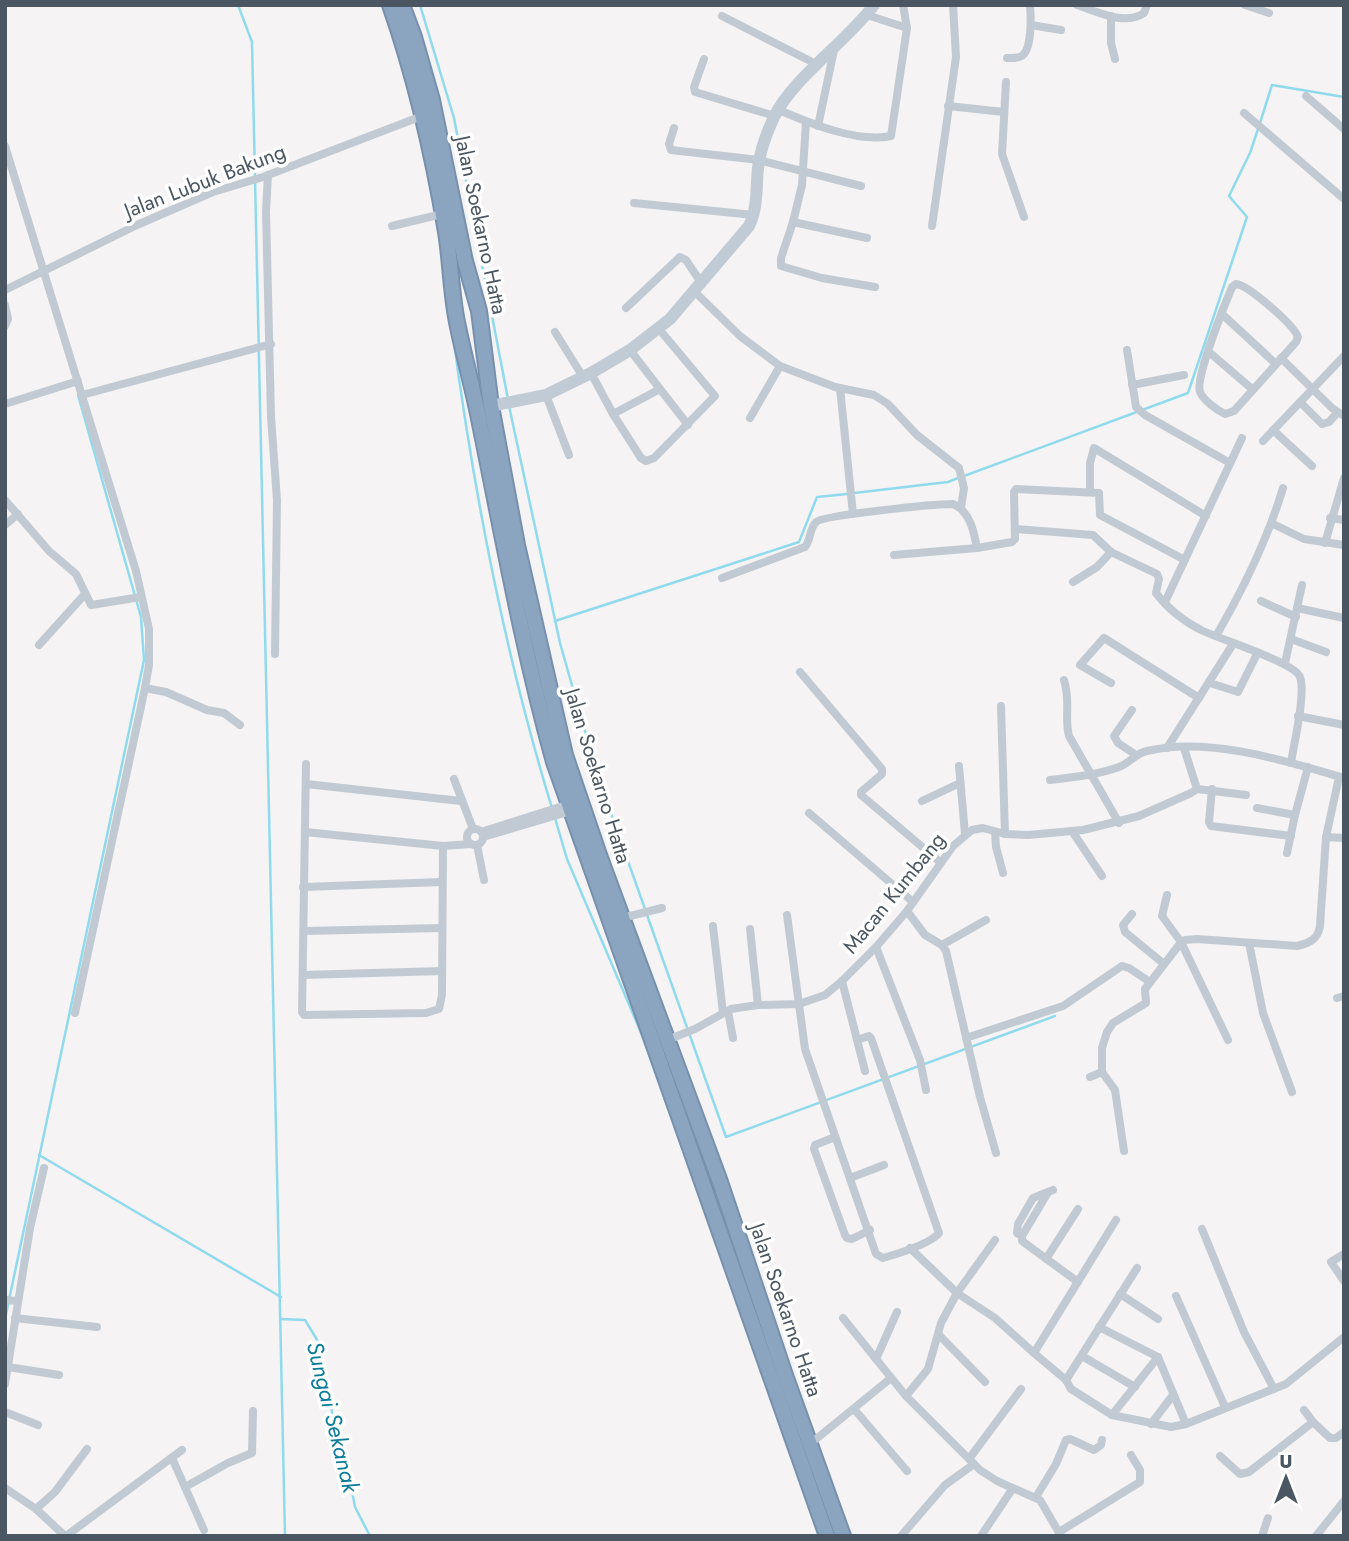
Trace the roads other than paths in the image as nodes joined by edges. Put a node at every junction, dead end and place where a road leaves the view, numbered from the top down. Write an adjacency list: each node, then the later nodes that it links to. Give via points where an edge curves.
1 (390, 5): 27 (highway, Jalan Soekarno Hatta, via 407,52)
2 (402, 5): 75 (highway, Jalan Soekarno Hatta, via 432,100)
3 (904, 5): 14 (street)
4 (953, 5): 23 (street, via 956,57)
5 (1030, 5): 13 (street)
6 (1077, 5): 12 (street)
7 (1147, 5): 12 (street, via 1135,19)
8 (1245, 5): 10 (street)
9 (871, 10): 14 (street); 16 (street)
10 (1269, 13)
11 (722, 16): 20 (street)
12 (1111, 16): 19 (street)
13 (1031, 25): 15 (street); 17 (street, via 1025,54)
14 (907, 28): 29 (street, via 891,136)
15 (1061, 30)
16 (834, 50): 20 (street); 29 (street)
17 (1007, 58)
18 (704, 59): 25 (street, via 695,92)
19 (1115, 59)
20 (818, 65): 25 (street)
21 (1006, 82): 24 (street)
22 (1306, 96): 31 (street)
23 (948, 106): 24 (street); 44 (street)
24 (1004, 112): 41 (street, via 1003,159)
25 (777, 113): 28 (street); 33 (street)
26 (1244, 113): 37 (street)
27 (418, 117): 35 (street, Jalan Lubuk Bakung); 39 (highway, Jalan Soekarno Hatta)
28 (806, 122): 29 (street); 34 (street)
29 (818, 126)
30 (674, 128): 33 (street, via 671,150)
31 (1344, 129)
32 (5, 146): 46 (street)
33 (759, 160): 34 (street); 40 (street)
34 (804, 171): 36 (street); 42 (street)
35 (266, 176): 46 (street, Jalan Lubuk Bakung, via 137,225); 56 (street)
36 (862, 186)
37 (1344, 198)
38 (634, 203): 40 (street)
39 (442, 214): 43 (street); 126 (highway, Jalan Soekarno Hatta, via 458,327 509,579)
40 (754, 215): 48 (street)
41 (1024, 217)
42 (793, 222): 45 (street); 47 (street, via 780,258 782,267)
43 (392, 226)
44 (932, 226)
45 (867, 238)
46 (43, 273): 49 (street, Jalan Lubuk Bakung); 65 (street)
47 (875, 287)
48 (699, 288): 51 (street, via 686,260 680,257); 54 (street); 62 (street, via 740,336)
49 (5, 290)
50 (5, 305): 53 (street)
51 (626, 308)
52 (1222, 314): 59 (street); 61 (street); 61 (street, via 1232,287 1241,284 1296,331 1296,342)
53 (5, 326)
54 (659, 329): 58 (street); 79 (street, via 715,394)
55 (555, 332): 63 (street)
56 (268, 345): 71 (street); 119 (street, via 277,500)
57 (1127, 350): 66 (street)
58 (630, 351): 63 (street); 69 (street)
59 (1209, 352): 70 (street); 70 (street, via 1200,391 1222,413 1232,413)
60 (1344, 356): 68 (street)
61 (1278, 361): 68 (street); 70 (street)
62 (780, 366): 67 (street); 78 (street)
63 (587, 375): 72 (street); 76 (street)
64 (1184, 375): 66 (street)
65 (76, 381): 71 (street); 74 (street)
66 (1132, 385): 84 (street, via 1139,411)
67 (840, 388): 90 (street, via 882,399 951,461 963,477); 92 (street)
68 (1313, 388): 73 (street); 77 (street)
69 (660, 389): 76 (street); 79 (street)
70 (1252, 389)
71 (82, 395): 109 (street)
72 (546, 395): 75 (street); 83 (street)
73 (1300, 402): 77 (street, via 1322,424); 80 (street)
74 (5, 404)
75 (496, 406): 126 (highway, Jalan Soekarno Hatta)
76 (613, 414): 79 (street, via 646,461)
77 (1340, 414)
78 (750, 418)
79 (688, 425)
80 (1273, 430): 82 (street); 85 (street)
81 (1242, 438): 84 (street)
82 (1263, 441)
83 (569, 454)
84 (1230, 463): 93 (street)
85 (1312, 466)
86 (1344, 478): 94 (street)
87 (1283, 488): 97 (street)
88 (1090, 492): 93 (street, via 1094,448); 98 (street, via 1016,489); 104 (street, via 1100,494 1100,515)
89 (5, 500): 91 (street)
90 (961, 508): 92 (street, via 948,504); 101 (street, via 973,528)
91 (18, 514): 96 (street); 108 (street, via 76,574)
92 (853, 514): 105 (street, via 818,520 805,547)
93 (1206, 516): 104 (street)
94 (1330, 518): 95 (street); 99 (street)
95 (1344, 520)
96 (5, 524)
97 (1273, 524): 99 (street); 114 (street)
98 (1014, 529): 101 (street, via 1012,542); 102 (street, via 1090,534)
99 (1325, 543): 100 (street)
100 (1344, 545)
101 (977, 548): 103 (street)
102 (1111, 552): 106 (street); 110 (street, via 1157,574 1156,590)
103 (894, 555)
104 (1185, 560): 110 (street)
105 (722, 578)
106 (1073, 582)
107 (1302, 585): 112 (street)
108 (85, 594): 109 (street, via 91,604); 117 (street)
109 (140, 597): 127 (street, via 149,629)
110 (1162, 600): 114 (street, via 1185,620)
111 (1261, 601): 112 (street)
112 (1296, 612): 113 (street); 115 (street)
113 (1344, 618)
114 (1216, 636): 116 (street)
115 (1290, 639): 118 (street); 121 (street)
116 (1233, 644): 120 (street); 125 (street)
117 (38, 645)
118 (1326, 652)
119 (275, 654)
120 (1258, 654): 121 (street); 125 (street, via 1238,692)
121 (1285, 663): 131 (street, via 1301,678)
122 (800, 672): 169 (street, via 882,769 861,795)
123 (1064, 680): 141 (street, via 1069,696 1068,732)
124 (1111, 683): 128 (street, via 1080,665 1104,638)
125 (1210, 683): 128 (street)
126 (541, 685): 153 (highway, Jalan Soekarno Hatta); 181 (highway, Jalan Soekarno Hatta)
127 (145, 688): 133 (street, via 224,713); 199 (street)
128 (1199, 698): 134 (street)
129 (1001, 706): 162 (street)
130 (1132, 710): 136 (street, via 1114,736)
131 (1298, 716): 132 (street); 138 (street)
132 (1344, 725)
133 (240, 726)
134 (1167, 748): 135 (street); 136 (street)
135 (1184, 748): 138 (street, via 1242,752); 147 (street)
136 (1136, 755): 141 (street, via 1120,766)
137 (306, 764): 146 (street)
138 (1292, 764): 140 (street)
139 (959, 766): 145 (street)
140 (1308, 767): 142 (street); 155 (street)
141 (1093, 774): 144 (street); 156 (street)
142 (1342, 778): 164 (street)
143 (454, 779): 150 (street)
144 (1050, 780)
145 (960, 783): 151 (street); 161 (street)
146 (306, 784): 150 (street); 158 (street)
147 (1196, 789): 148 (street); 156 (street, Macan Kumbang)
148 (1212, 789): 149 (street); 163 (street, via 1211,826)
149 (1246, 795)
150 (461, 801): 160 (street)
151 (922, 801)
152 (1257, 808): 155 (street)
153 (566, 809): 160 (street); 285 (highway, Jalan Soekarno Hatta, via 656,1044)
154 (809, 813): 176 (street)
155 (1295, 815): 163 (street)
156 (1118, 823): 157 (street, Macan Kumbang)
157 (1072, 831): 162 (street, Macan Kumbang); 171 (street)
158 (305, 832): 167 (street); 174 (street)
159 (995, 832): 161 (street, Macan Kumbang, via 976,828); 162 (street, Macan Kumbang); 170 (street)
160 (479, 833): 166 (street); 166 (street, via 467,835)
161 (965, 834): 169 (street, Macan Kumbang)
162 (1005, 834)
163 (1291, 836): 168 (street)
164 (1326, 837): 165 (street); 188 (street, via 1316,937 1297,946)
165 (1344, 838)
166 (474, 844): 167 (street); 172 (street)
167 (443, 846): 173 (street)
168 (1287, 853)
169 (940, 862): 176 (street, Macan Kumbang)
170 (1003, 873)
171 (1102, 876)
172 (484, 880)
173 (442, 882): 174 (street); 184 (street)
174 (303, 887): 186 (street)
175 (1167, 895): 187 (street, via 1162,916)
176 (912, 902): 178 (street, Macan Kumbang)
177 (662, 908): 181 (street)
178 (907, 911): 189 (street, via 925,934); 190 (street, Macan Kumbang)
179 (1132, 914): 191 (street, via 1123,925 1125,932)
180 (787, 915): 196 (street)
181 (622, 918): 201 (highway, Jalan Soekarno Hatta)
182 (986, 920): 189 (street)
183 (713, 926): 198 (street)
184 (442, 928): 186 (street); 192 (street)
185 (750, 929): 197 (street)
186 (304, 931): 193 (street)
187 (1181, 942): 188 (street); 191 (street); 203 (street)
188 (1249, 943): 209 (street, via 1263,1013)
189 (942, 945): 204 (street)
190 (876, 947): 194 (street, Macan Kumbang); 208 (street, via 921,1063)
191 (1164, 964): 195 (street)
192 (442, 971): 193 (street); 193 (street, via 439,1009 404,1013 304,1015)
193 (303, 975)
194 (842, 982): 196 (street, Macan Kumbang, via 825,995); 202 (street)
195 (1150, 982): 204 (street, via 1122,966 1063,1006); 206 (street, via 1145,989 1146,1003 1109,1027 1102,1048)
196 (799, 1004): 197 (street, Macan Kumbang); 210 (street, via 805,1049)
197 (758, 1005): 198 (street, Macan Kumbang)
198 (725, 1012): 200 (street); 201 (street, Macan Kumbang)
199 (75, 1013)
200 (733, 1038)
201 (667, 1040): 267 (highway, Jalan Soekarno Hatta)
202 (857, 1040): 205 (street); 222 (street, via 871,1038 939,1233)
203 (1228, 1040)
204 (968, 1043): 212 (street)
205 (865, 1071)
206 (1102, 1072): 207 (street); 211 (street, via 1115,1090)
207 (1090, 1077)
208 (926, 1090)
209 (1292, 1092)
210 (835, 1136): 215 (street); 220 (street, via 814,1149 845,1235 852,1239)
211 (1124, 1152)
212 (996, 1153)
213 (884, 1166): 215 (street)
214 (44, 1168): 231 (street)
215 (850, 1178): 220 (street)
216 (1050, 1192): 224 (street, via 1034,1198 1017,1233 1026,1246)
217 (1078, 1209): 224 (street)
218 (1116, 1220): 227 (street)
219 (1202, 1229): 252 (street, via 1244,1332)
220 (870, 1230): 222 (street, via 879,1257)
221 (995, 1240): 228 (street)
222 (910, 1248): 228 (street)
223 (1344, 1254): 226 (street, via 1331,1262)
224 (1046, 1259): 227 (street)
225 (1137, 1268): 229 (street)
226 (1344, 1281)
227 (1078, 1282): 240 (street)
228 (957, 1293): 238 (street); 240 (street, via 995,1318)
229 (1120, 1294): 235 (street); 237 (street)
230 (1176, 1296): 255 (street)
231 (11, 1301): 233 (street)
232 (897, 1312): 243 (street)
233 (15, 1318): 236 (street); 244 (street)
234 (843, 1318): 243 (street)
235 (1158, 1319)
236 (97, 1327)
237 (1099, 1327): 241 (street); 242 (street)
238 (939, 1335): 248 (street); 254 (street, via 928,1369)
239 (1344, 1337): 252 (street)
240 (1034, 1353): 247 (street)
241 (1082, 1356): 247 (street); 250 (street)
242 (1158, 1357): 250 (street); 253 (street)
243 (876, 1359): 246 (street)
244 (8, 1367): 245 (street); 249 (street)
245 (59, 1376)
246 (891, 1378): 254 (street); 256 (street)
247 (1066, 1380): 260 (street, via 1071,1390)
248 (985, 1381)
249 (5, 1384)
250 (1135, 1387): 260 (street)
251 (1021, 1389): 273 (street)
252 (1274, 1389): 255 (street)
253 (1174, 1395): 262 (street); 263 (street)
254 (906, 1396): 273 (street)
255 (1225, 1408): 263 (street)
256 (854, 1409): 267 (street); 274 (street)
257 (1304, 1410): 261 (street)
258 (253, 1411): 275 (street, via 251,1454)
259 (5, 1412): 264 (street)
260 (1112, 1415): 262 (street)
261 (1313, 1422): 265 (street, via 1330,1438); 271 (street, via 1249,1472 1236,1473)
262 (1151, 1424): 263 (street)
263 (1186, 1424)
264 (38, 1425)
265 (1344, 1432)
266 (1102, 1440): 278 (street, via 1094,1450 1066,1440)
267 (810, 1444): 286 (highway, Jalan Soekarno Hatta)
268 (86, 1449): 280 (street, via 55,1492)
269 (182, 1451): 272 (street)
270 (1131, 1455): 283 (street, via 1140,1470 1140,1482)
271 (1220, 1456)
272 (172, 1458): 275 (street); 284 (street)
273 (972, 1461): 277 (street); 287 (street)
274 (907, 1471)
275 (185, 1487): 282 (street)
276 (5, 1488): 280 (street)
277 (1013, 1488): 278 (street); 288 (street)
278 (1036, 1497): 283 (street)
279 (1344, 1501): 290 (street)
280 (36, 1509): 284 (street)
281 (1268, 1518): 289 (street)
282 (204, 1530)
283 (1060, 1534)
284 (65, 1536)
285 (827, 1536)
286 (843, 1536)
287 (901, 1536)
288 (981, 1536)
289 (1262, 1536)
290 (1316, 1536)

